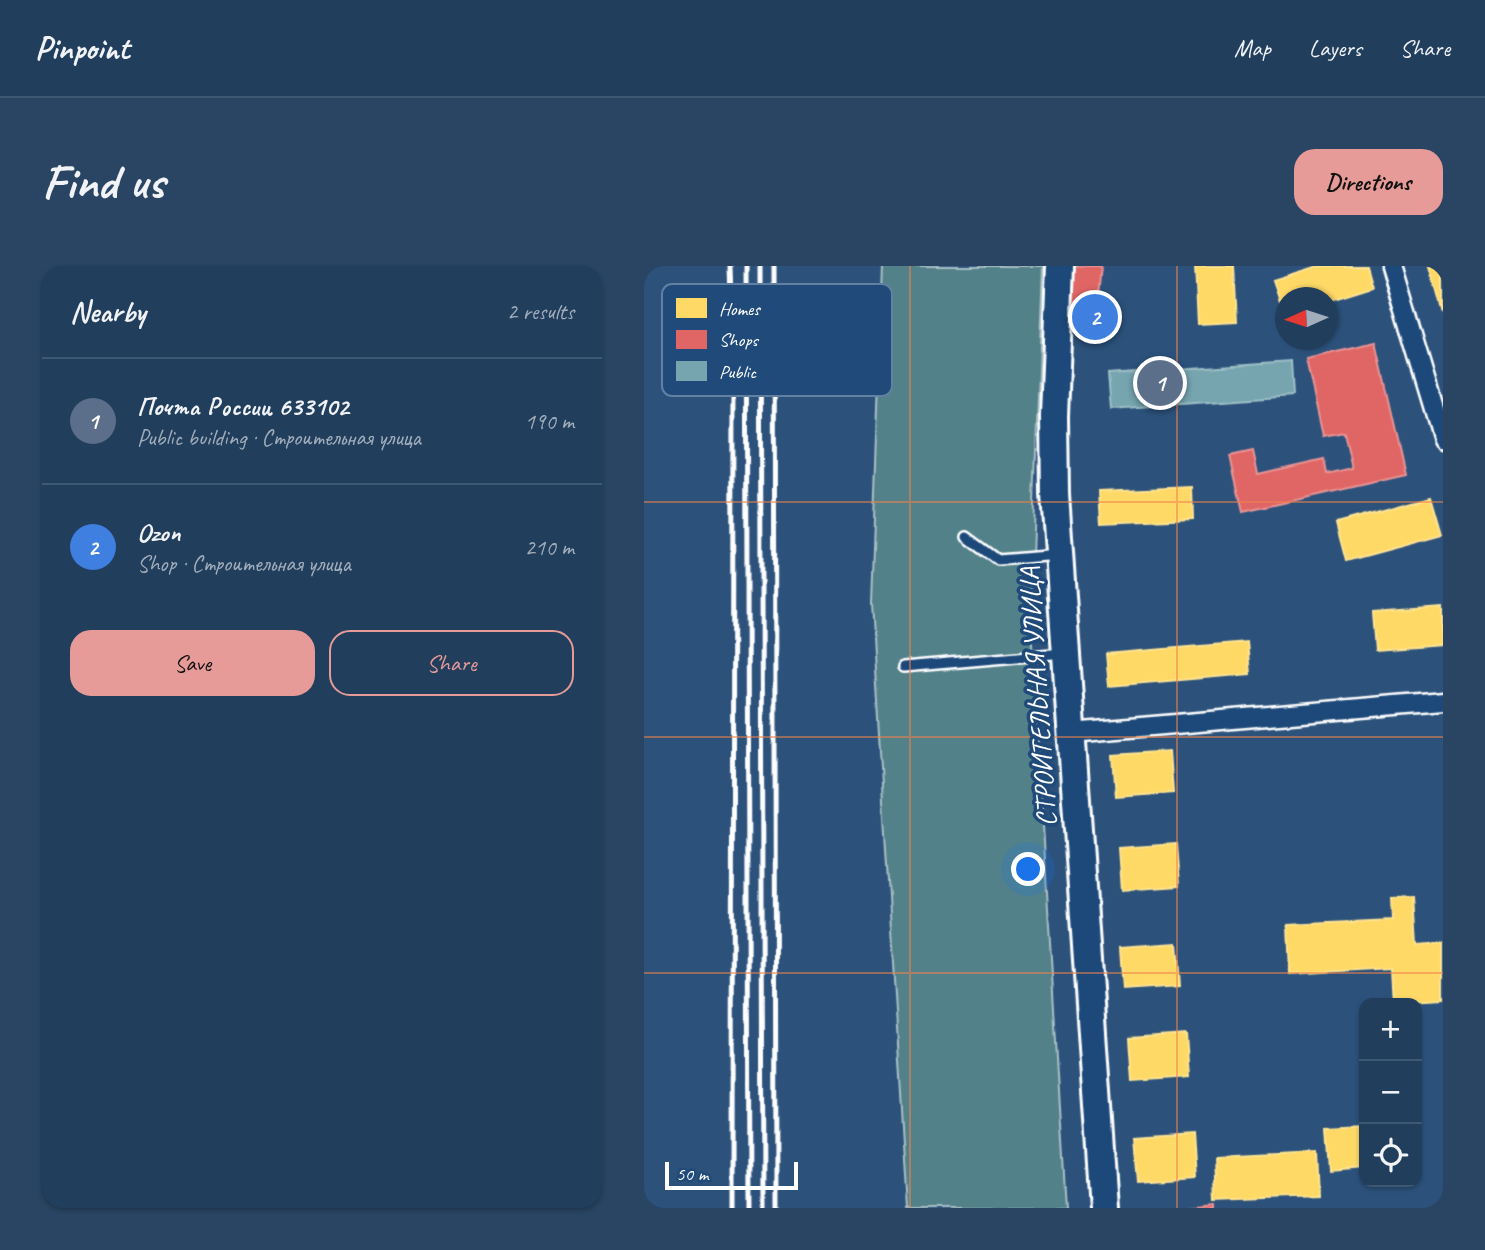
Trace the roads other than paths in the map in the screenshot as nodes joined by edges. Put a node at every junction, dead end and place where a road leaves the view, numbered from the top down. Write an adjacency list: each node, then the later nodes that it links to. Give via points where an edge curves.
1 (1060, 266): 5 (main road, СТРОИТЕЛЬНАЯ УЛИЦА, via 1054,416)
2 (1391, 266): 3 (street)
3 (1443, 439)
4 (967, 537): 5 (lane, via 998,561)
5 (1060, 555): 6 (main road, СТРОИТЕЛЬНАЯ УЛИЦА)
6 (1066, 653): 7 (lane); 9 (main road, СТРОИТЕЛЬНАЯ УЛИЦА)
7 (903, 667)
8 (1443, 701): 9 (street)
9 (1071, 733): 10 (main road, СТРОИТЕЛЬНАЯ УЛИЦА)
10 (1104, 1208)

